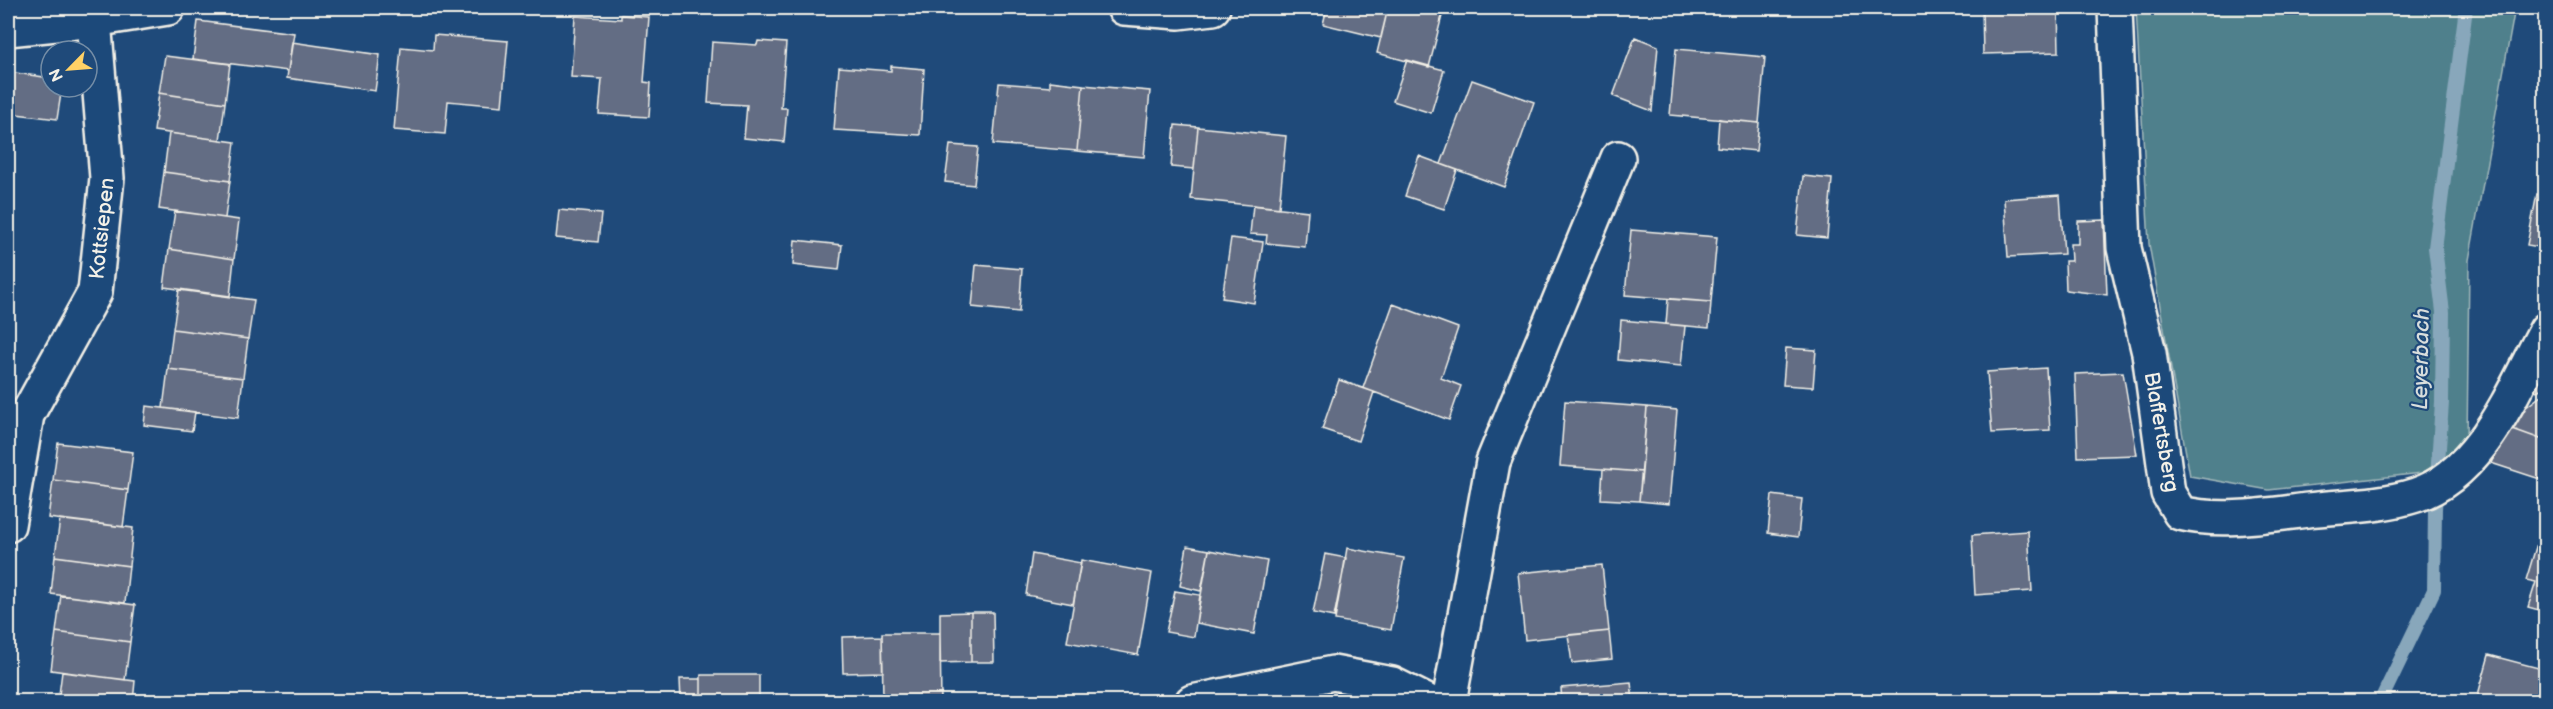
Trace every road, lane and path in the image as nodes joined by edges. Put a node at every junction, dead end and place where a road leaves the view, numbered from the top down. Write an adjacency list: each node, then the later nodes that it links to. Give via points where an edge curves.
1 (168, 8): 5 (street)
2 (1125, 8): 3 (street, via 1179,12)
3 (1213, 8)
4 (2115, 8): 8 (street, Blaffertsberg, via 2124,248 2149,353 2168,493 2180,513 2197,517 2264,515 2418,495 2463,467 2482,446)
5 (94, 20): 6 (street); 9 (street, Kottsiepen, via 107,178 95,292 27,415)
6 (8, 29)
7 (1618, 158): 12 (street, via 1492,462)
8 (2546, 330)
9 (8, 525)
10 (1192, 702): 11 (street, via 1333,673 1392,684)
11 (1428, 702)
12 (1449, 702)

